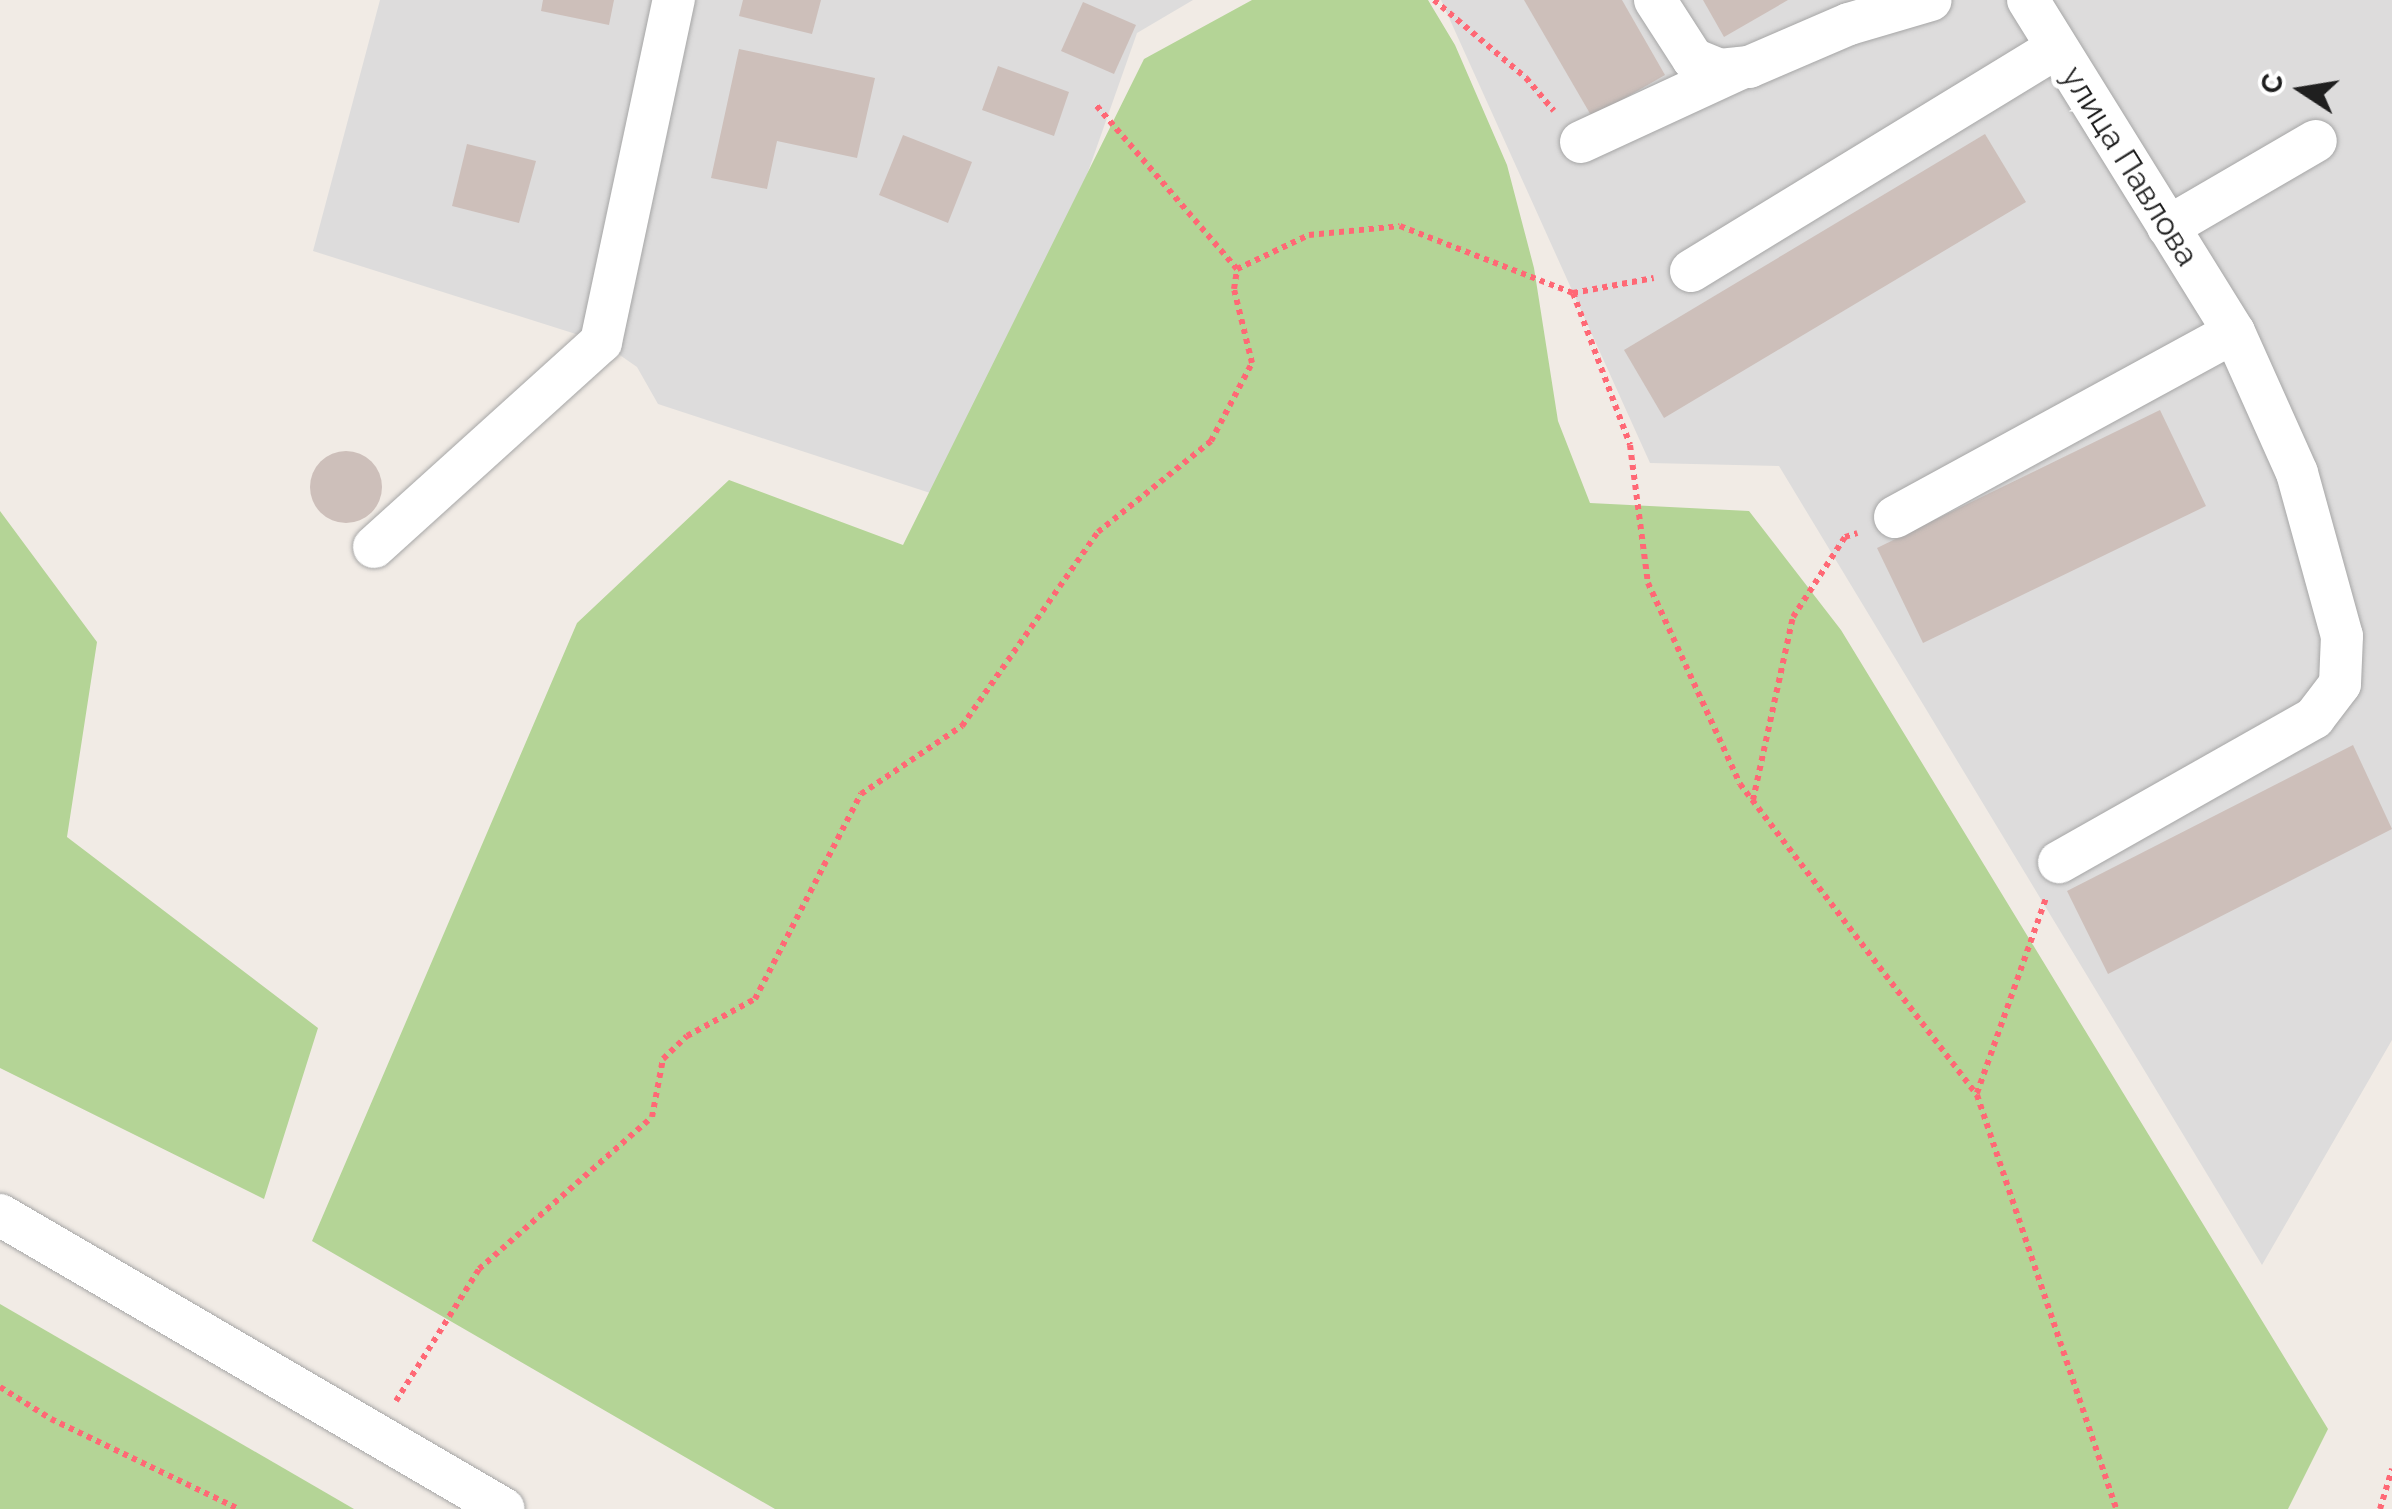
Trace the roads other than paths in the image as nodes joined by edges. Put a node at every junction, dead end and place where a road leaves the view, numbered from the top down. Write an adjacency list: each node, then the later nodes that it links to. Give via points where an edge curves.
1 (674, 0): 14 (street, via 600,342)
2 (1655, 0): 7 (street, via 1692,59 1720,70)
3 (1931, 0): 5 (street)
4 (2028, 0): 6 (street, улица Павлова)
5 (1842, 12): 7 (street)
6 (2056, 48): 10 (street, улица Павлова); 11 (street)
7 (1741, 68): 9 (street)
8 (2316, 140): 10 (street)
9 (1581, 142)
10 (2168, 227): 12 (street, улица Павлова)
11 (1691, 271)
12 (2234, 332): 13 (street); 15 (street, улица Павлова, via 2297,472 2342,636 2340,684 2314,718)
13 (1895, 517)
14 (374, 547)
15 (2059, 862)
16 (0, 1214): 17 (street)
17 (504, 1509)

